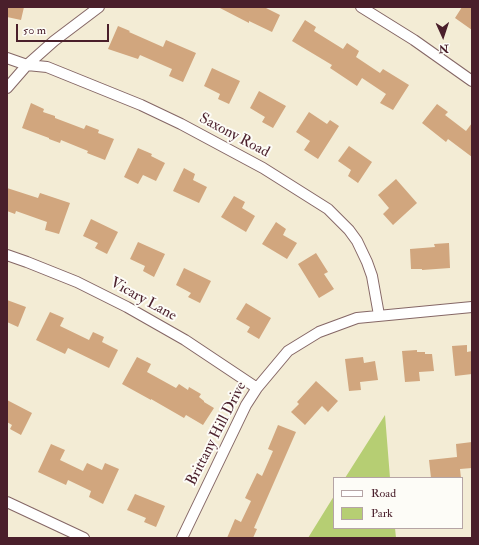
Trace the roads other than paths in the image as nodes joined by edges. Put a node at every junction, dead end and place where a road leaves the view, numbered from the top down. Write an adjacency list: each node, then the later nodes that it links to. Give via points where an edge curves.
1 (99, 7): 4 (street)
2 (361, 7): 5 (street)
3 (7, 58): 4 (street, Saxony Road)
4 (27, 65): 6 (street); 9 (street, Saxony Road, via 47,67 142,105 263,168 328,209 357,241 372,276)
5 (472, 81)
6 (7, 88)
7 (7, 255): 10 (street, Vicary Lane, via 71,279 121,304 184,340)
8 (472, 307): 9 (street, Brittany Hill Drive)
9 (379, 315): 10 (street, Brittany Hill Drive, via 357,318 319,332 288,351)
10 (257, 388): 13 (street, Brittany Hill Drive, via 246,405)
11 (7, 502): 12 (street)
12 (84, 538)
13 (182, 538)

